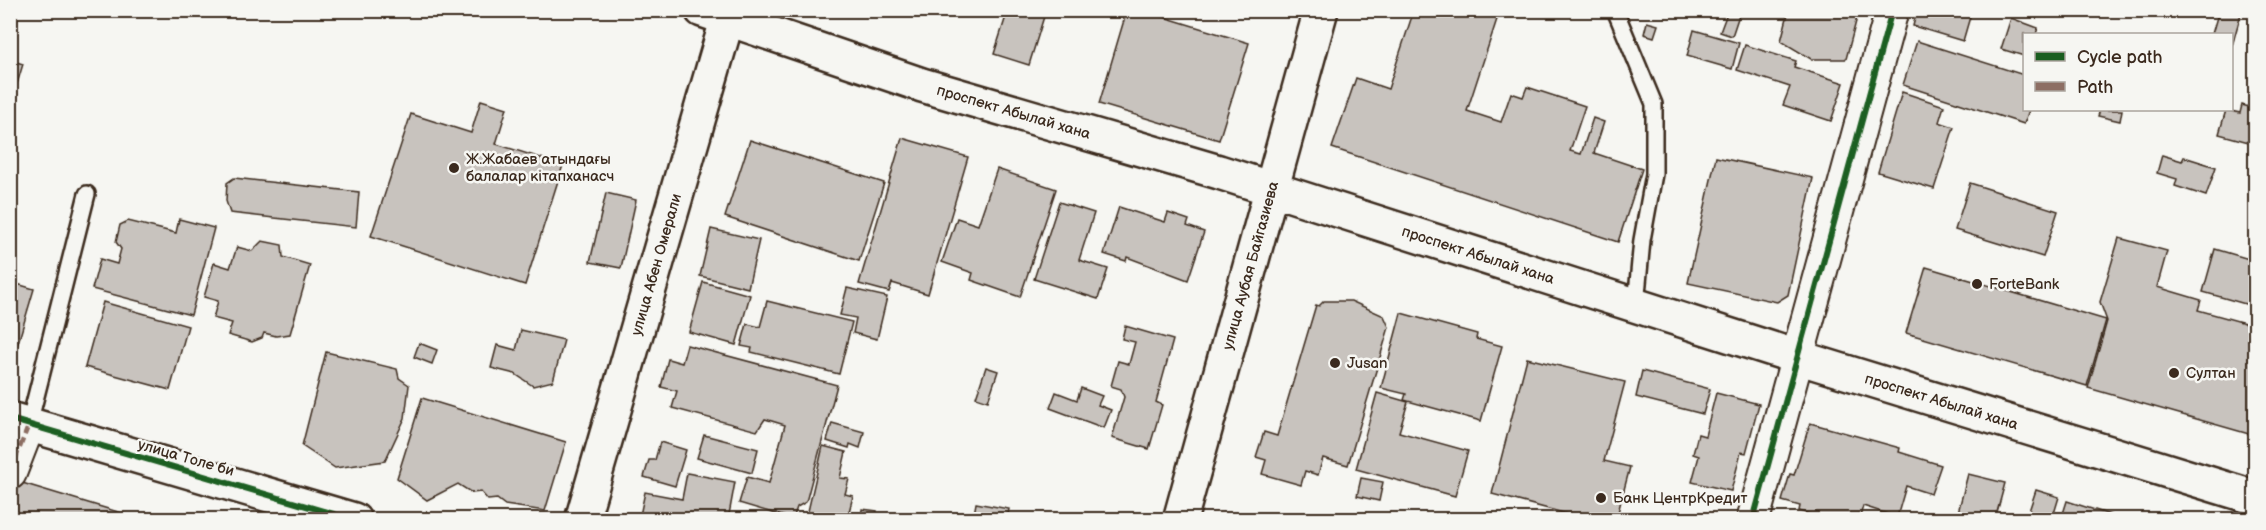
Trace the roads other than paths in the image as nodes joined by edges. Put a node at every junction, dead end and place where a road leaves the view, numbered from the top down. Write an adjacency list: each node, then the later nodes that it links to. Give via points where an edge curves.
1 (1321, 10): 5 (main road, улица Аубая Байгазиева)
2 (1615, 10): 7 (lane, via 1654,104 1654,174)
3 (1892, 10): 8 (street)
4 (720, 13): 5 (main road, проспект Абылай хана, via 922,85); 13 (main road, улица Абен Омерали)
5 (1272, 189): 7 (main road, проспект Абылай хана); 14 (main road, улица Аубая Байгазиева)
6 (87, 194): 9 (lane)
7 (1636, 305): 8 (main road, проспект Абылай хана)
8 (1797, 357): 11 (main road, проспект Абылай хана); 15 (street)
9 (20, 422): 10 (street); 12 (main road, улица Толе би)
10 (10, 473)
11 (2256, 498)
12 (354, 519)
13 (582, 519)
14 (1180, 519)
15 (1753, 519)

